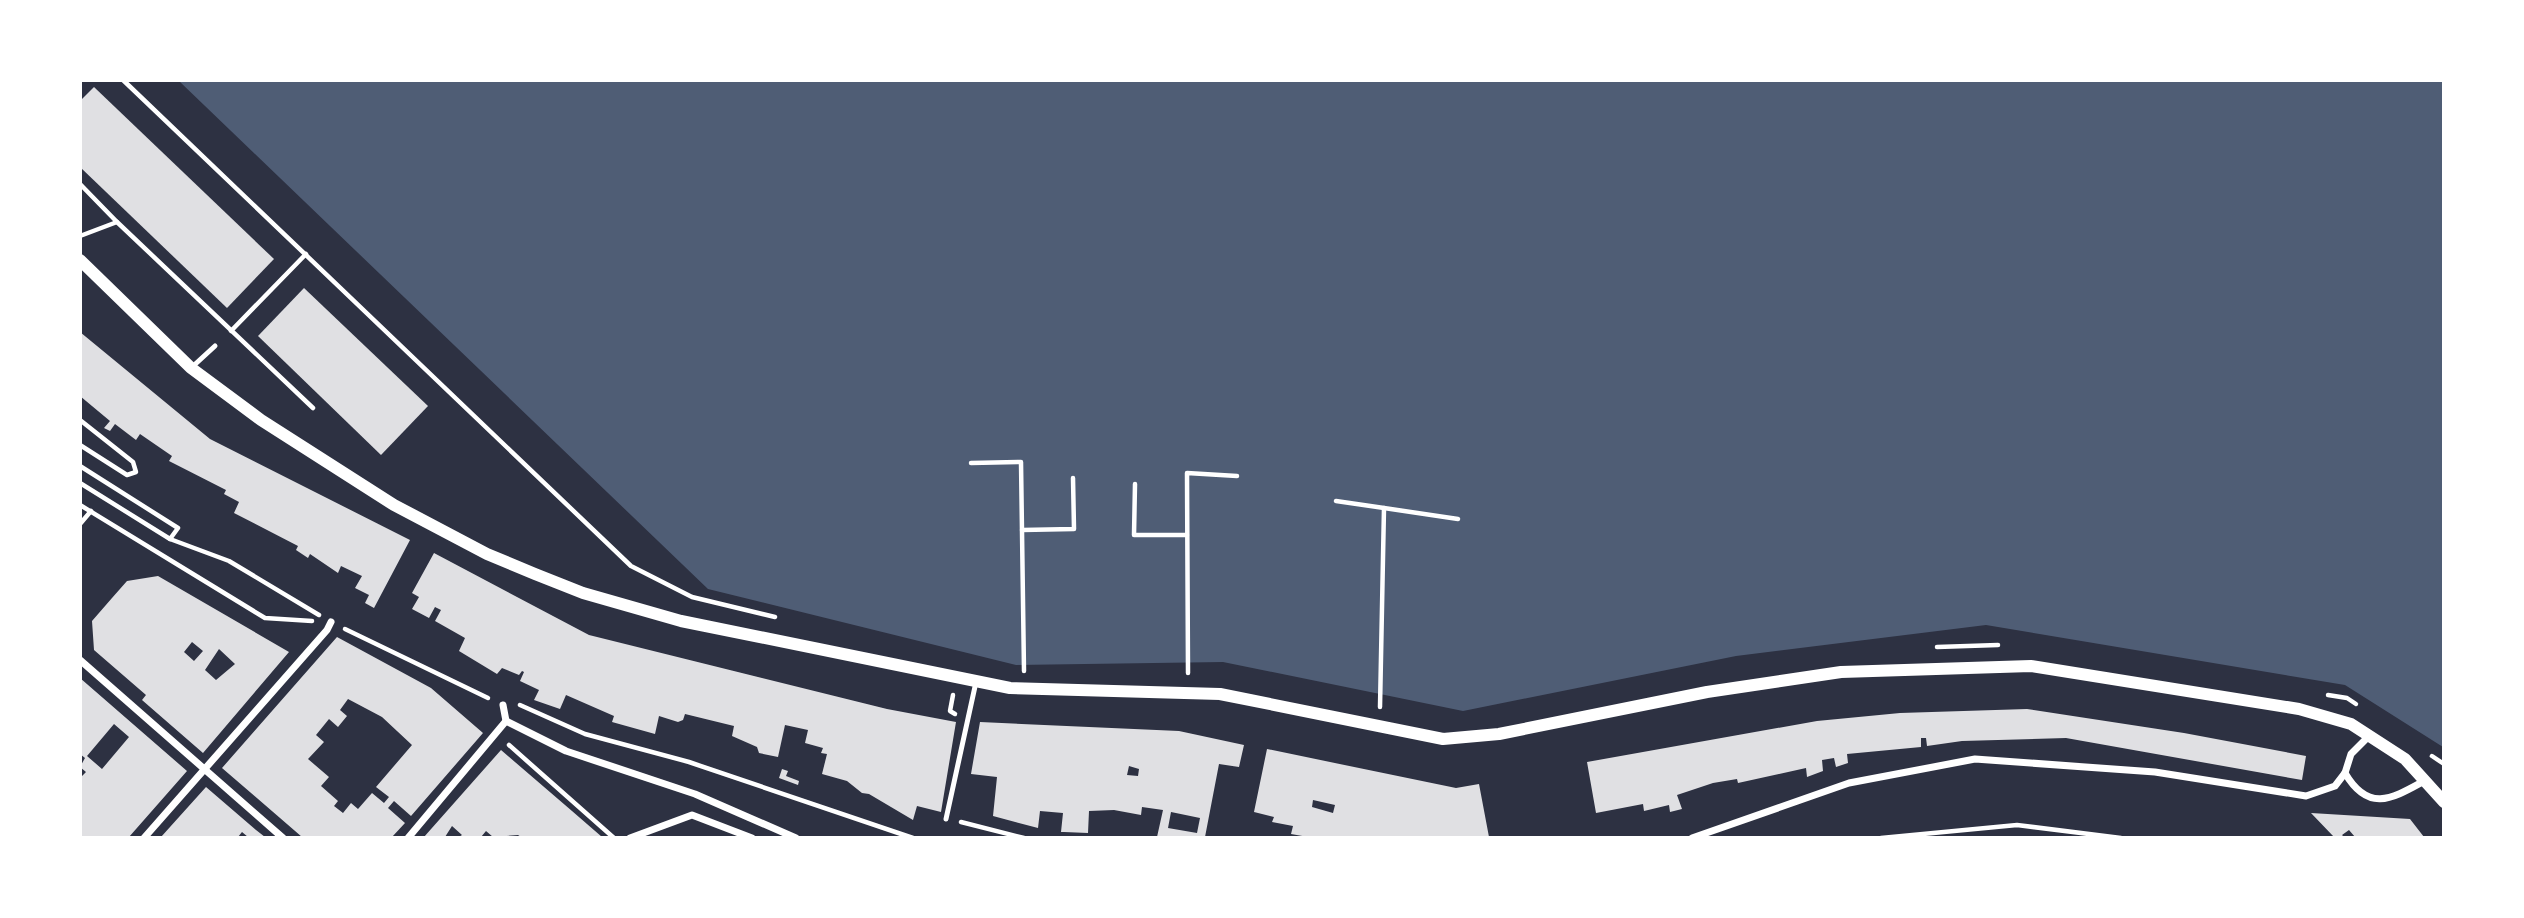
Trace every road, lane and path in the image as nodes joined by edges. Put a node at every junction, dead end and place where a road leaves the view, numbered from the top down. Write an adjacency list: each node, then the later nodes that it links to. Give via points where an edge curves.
1 (123, 80): 5 (path)
2 (80, 184): 3 (path)
3 (117, 222): 4 (path); 7 (path)
4 (80, 236)
5 (306, 254): 7 (path); 28 (path, via 631,566 692,597)
6 (80, 260): 9 (street)
7 (231, 331): 8 (path); 10 (path)
8 (215, 346): 9 (lane)
9 (191, 368): 39 (street, via 394,505 535,574 681,621)
10 (313, 408)
11 (80, 420): 12 (path, via 133,463 136,472 127,475)
12 (80, 445)
13 (971, 463): 25 (path, via 1021,462)
14 (80, 466): 27 (path, via 178,528)
15 (1237, 476): 26 (path, via 1187,473)
16 (1073, 478): 25 (path, via 1074,529)
17 (80, 484): 27 (path)
18 (1135, 484): 26 (path, via 1134,535)
19 (1336, 501): 21 (path)
20 (80, 505): 22 (path)
21 (1384, 508): 23 (path); 44 (path)
22 (91, 511): 24 (path); 29 (path, via 265,618)
23 (1458, 519)
24 (80, 524)
25 (1021, 530): 34 (path)
26 (1187, 535): 37 (path)
27 (170, 540): 29 (path, via 229,561)
28 (782, 619)
29 (331, 622): 41 (path); 51 (street)
30 (2006, 645): 31 (path)
31 (1926, 648)
32 (80, 660): 51 (street)
33 (1010, 669): 34 (path)
34 (1024, 671): 35 (path)
35 (1038, 671)
36 (1175, 672): 37 (path)
37 (1188, 673): 38 (path)
38 (1198, 673)
39 (976, 682): 48 (street, via 1010,688 1220,694 1443,739 1499,734 1707,692 1841,672 2022,666 2299,709 2351,724); 55 (lane)
40 (2320, 693): 43 (path, via 2347,698)
41 (503, 705): 46 (street); 63 (path, via 517,704 585,734 689,762)
42 (1367, 705): 44 (path)
43 (2357, 705)
44 (1380, 708): 45 (path)
45 (1393, 710)
46 (506, 721): 47 (street); 62 (street, via 566,751 695,794)
47 (497, 735): 58 (street); 59 (path)
48 (2370, 735): 52 (street, via 2351,754); 53 (street)
49 (2422, 749): 50 (path)
50 (2444, 764)
51 (205, 769): 56 (street); 57 (street)
52 (2345, 773): 53 (street, via 2354,788 2390,800); 65 (street, via 2335,786 2306,796 2155,772 1975,759 1849,783)
53 (2426, 780): 54 (street)
54 (2444, 802)
55 (946, 819): 64 (path)
56 (144, 838)
57 (283, 838)
58 (408, 838)
59 (614, 838)
60 (630, 838): 61 (street, via 692,816)
61 (752, 838)
62 (796, 838)
63 (913, 838)
64 (1024, 838)
65 (1692, 838)
66 (1881, 838): 67 (path, via 2017,825)
67 (2122, 838)

